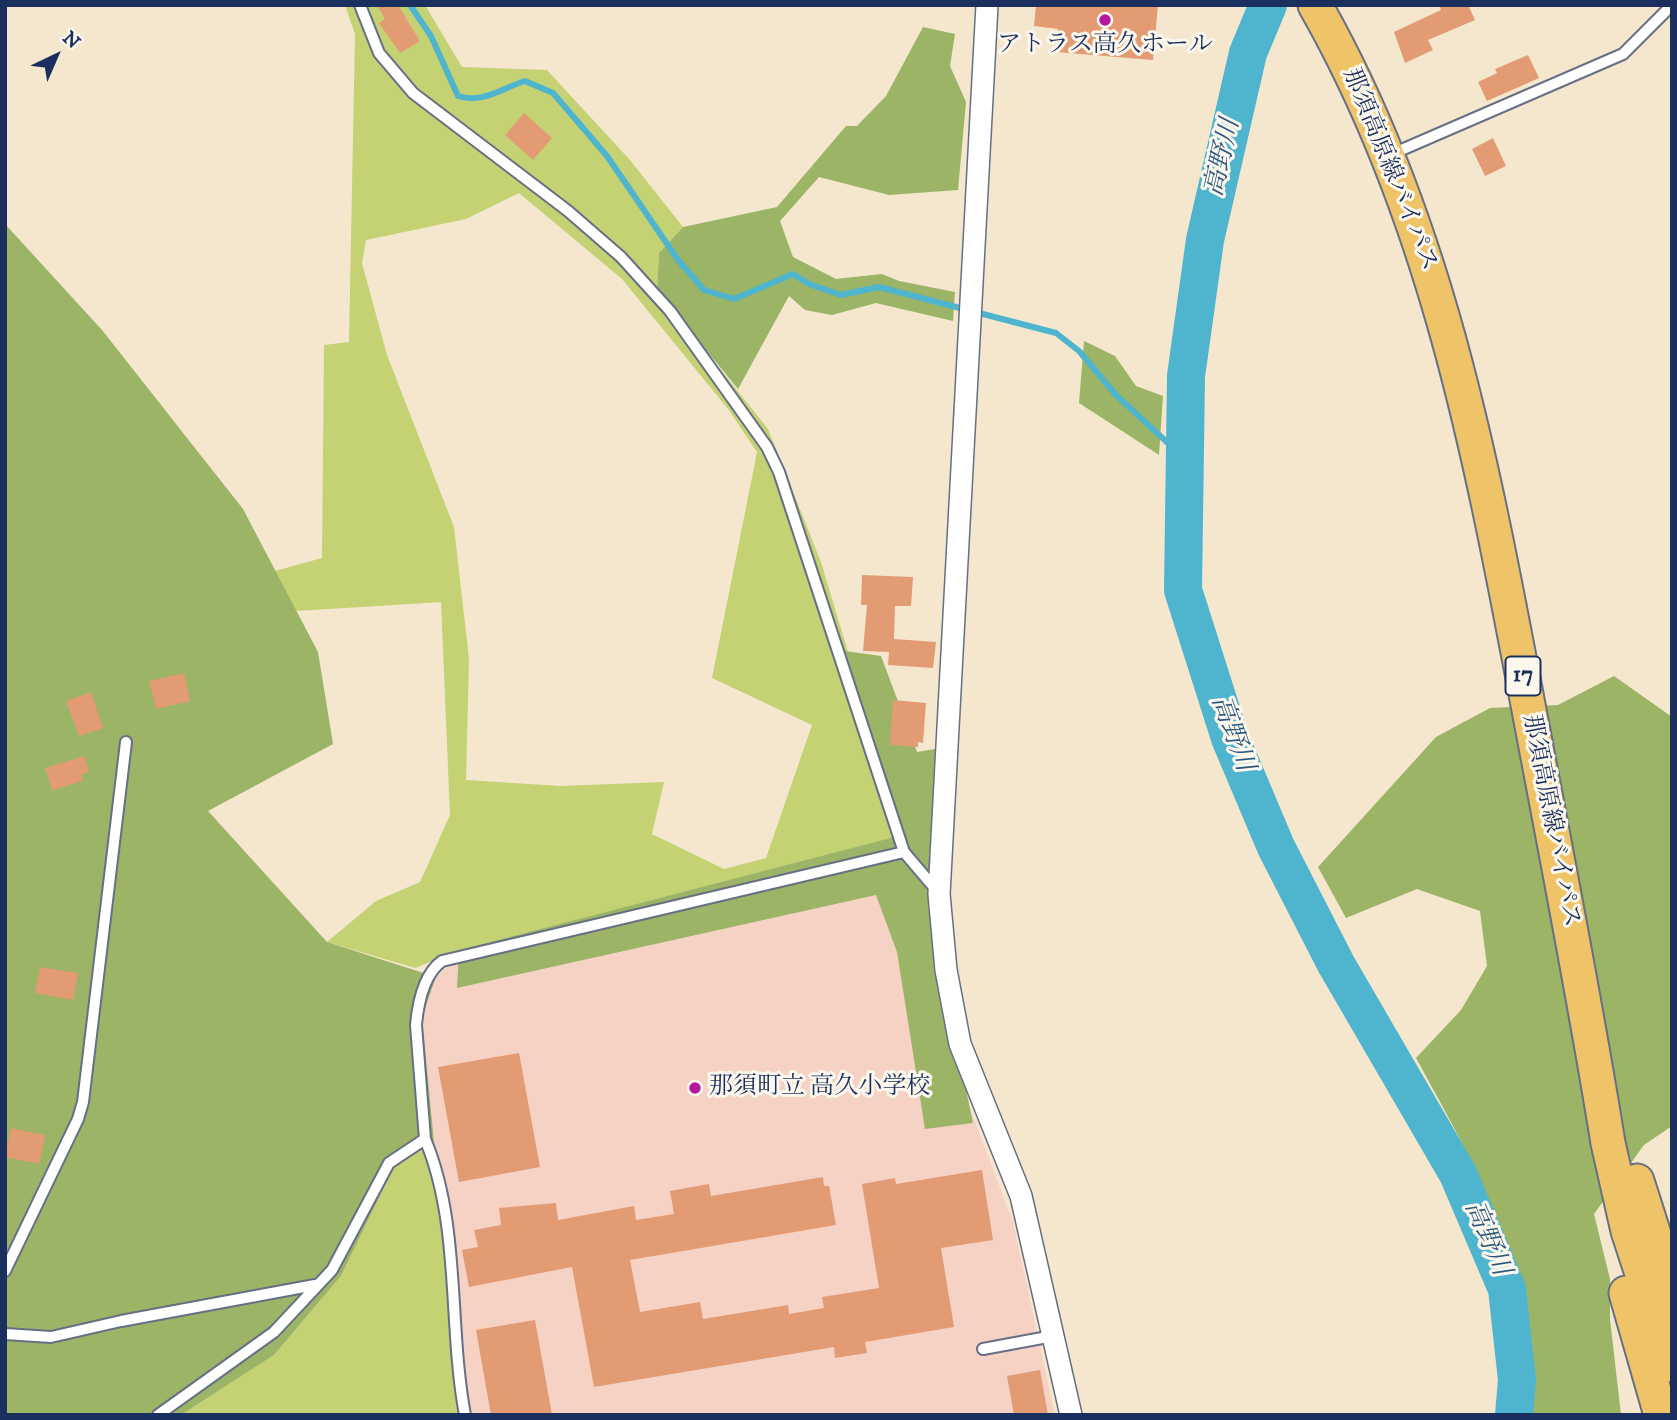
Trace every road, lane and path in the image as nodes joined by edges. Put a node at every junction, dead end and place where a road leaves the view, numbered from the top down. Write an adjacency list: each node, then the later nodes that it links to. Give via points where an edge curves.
1 (360, 5): 7 (lane, via 379,53 412,93 621,257 670,312 767,447)
2 (987, 5): 8 (street)
3 (1315, 5): 5 (main road, 那須高原線バイパス / 17)
4 (1668, 9): 5 (lane, via 1623,54)
5 (1388, 155): 9 (main road, 那須高原線バイパス / 17, via 1414,219 1446,323 1493,517)
6 (126, 742): 11 (lane, via 83,1102)
7 (904, 852): 8 (lane); 10 (lane, via 442,961 432,968 416,1016)
8 (939, 894): 15 (street, via 946,970 960,1044 1021,1196)
9 (1590, 1032): 13 (main road); 17 (main road, 那須高原線バイパス / 17, via 1628,1231); 21 (main road, 17, via 1612,1235)
10 (425, 1139): 12 (lane, via 389,1163 332,1270); 19 (lane, via 444,1199)
11 (5, 1271)
12 (316, 1285): 14 (lane, via 51,1337); 18 (lane, via 274,1332)
13 (1672, 1291)
14 (5, 1334)
15 (1052, 1336): 16 (lane); 20 (street)
16 (983, 1349)
17 (1672, 1366)
18 (159, 1415)
19 (465, 1415)
20 (1070, 1415)
21 (1661, 1415)

